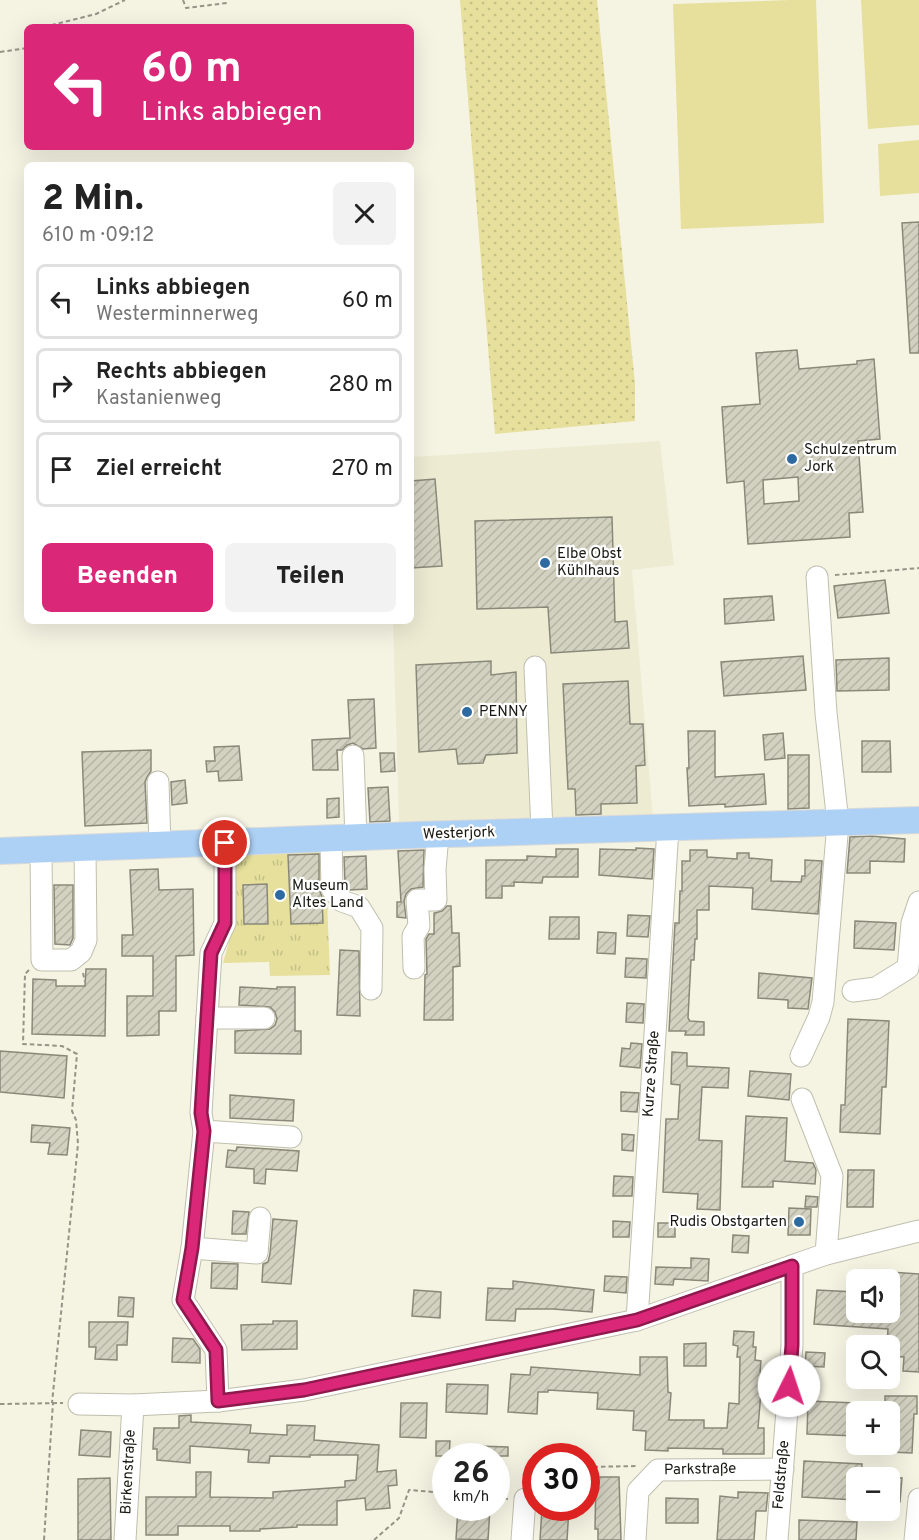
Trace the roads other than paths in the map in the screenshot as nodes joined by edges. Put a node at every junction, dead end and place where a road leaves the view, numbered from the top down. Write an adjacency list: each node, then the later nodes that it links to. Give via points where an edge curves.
1 (817, 577): 6 (street)
2 (536, 667): 8 (street)
3 (353, 756): 10 (street)
4 (158, 782): 13 (street)
5 (919, 820): 6 (main road, Westerjork)
6 (838, 823): 7 (main road, Westerjork); 23 (street, via 823,1002)
7 (668, 828): 8 (main road, Westerjork); 32 (street, Kurze Straße)
8 (543, 831): 9 (main road, Westerjork)
9 (438, 835): 10 (main road, Westerjork); 18 (street, via 436,900 417,900 419,926 412,936)
10 (356, 838): 11 (main road, Westerjork)
11 (331, 839): 12 (main road, Westerjork); 19 (street, via 333,889 342,901 359,907 372,928)
12 (225, 843): 13 (main road, Westerjork); 21 (street, via 225,923 211,953)
13 (160, 846): 14 (main road, Westerjork)
14 (85, 848): 15 (main road, Westerjork); 15 (street, via 86,940 81,952 71,960 42,960)
15 (41, 850): 16 (main road, Westerjork)
16 (0, 851)
17 (919, 902): 20 (street, via 912,923 908,968 876,988)
18 (414, 968)
19 (371, 989)
20 (853, 991)
21 (207, 1018): 22 (street); 25 (street, via 201,1113)
22 (264, 1018)
23 (801, 1056)
24 (801, 1099): 30 (street, via 832,1176)
25 (204, 1131): 26 (street); 29 (street)
26 (291, 1137)
27 (260, 1218): 29 (street, via 257,1253)
28 (919, 1231): 30 (street)
29 (192, 1248): 33 (street, via 183,1300 216,1350)
30 (826, 1254): 31 (street)
31 (792, 1266): 32 (street); 36 (street, Feldstraße, via 792,1345)
32 (637, 1320): 33 (street, via 304,1390)
33 (218, 1401): 35 (street)
34 (79, 1404): 35 (street)
35 (133, 1405): 39 (street, Birkenstraße)
36 (783, 1469): 41 (street, Parkstraße, via 658,1470 638,1491); 42 (street, Feldstraße)
37 (919, 1499): 43 (street)
38 (523, 1521): 40 (street)
39 (125, 1540)
40 (522, 1540)
41 (635, 1540)
42 (777, 1540)
43 (915, 1540)

